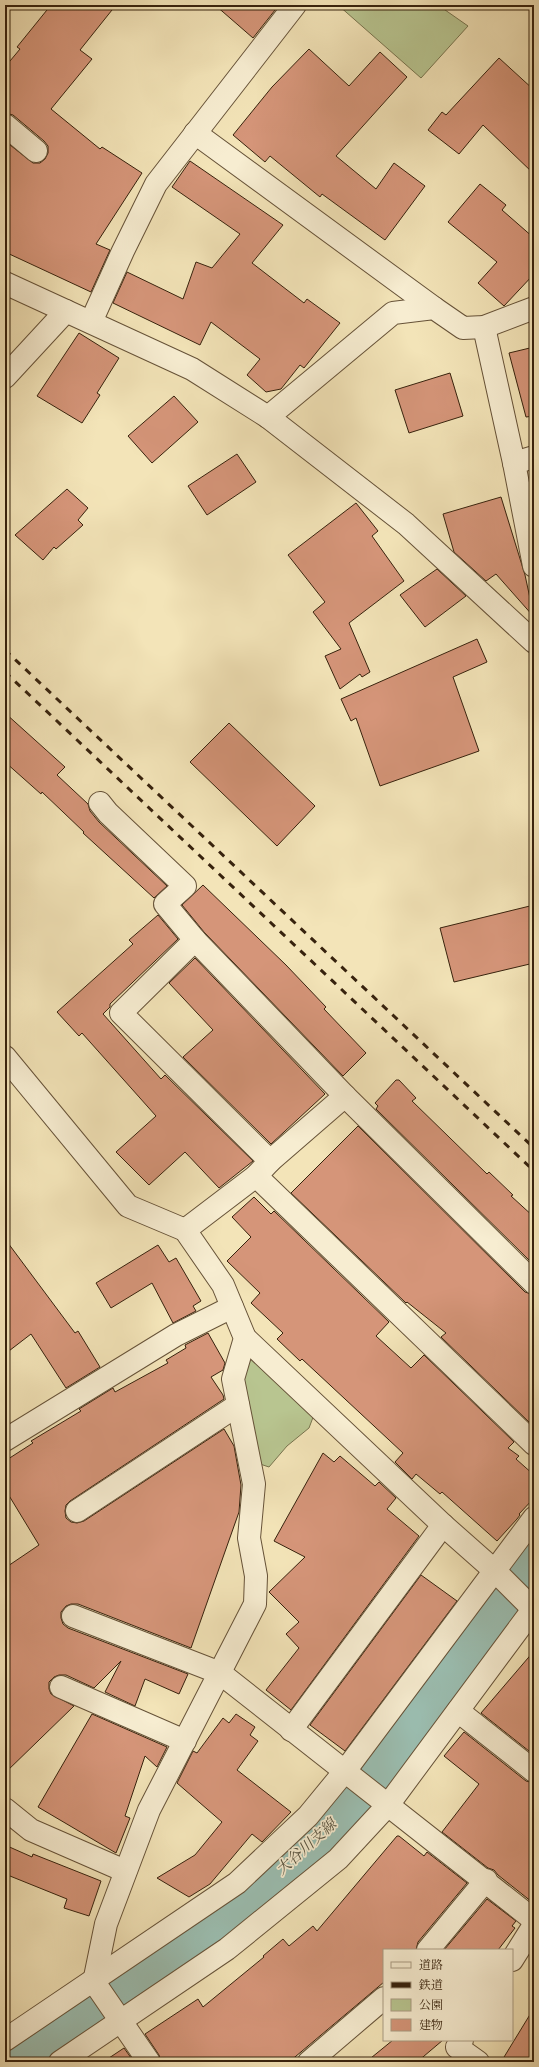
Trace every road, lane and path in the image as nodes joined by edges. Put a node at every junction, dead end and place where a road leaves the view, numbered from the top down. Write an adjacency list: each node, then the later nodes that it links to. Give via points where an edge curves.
1 (295, 5): 3 (street)
2 (5, 125): 4 (street)
3 (195, 133): 6 (street); 9 (street, via 156,184)
4 (36, 152)
5 (5, 283): 8 (street)
6 (434, 308): 10 (street, via 463,328); 12 (street, via 393,313)
7 (534, 308): 10 (street)
8 (66, 311): 9 (street); 11 (street)
9 (91, 322): 12 (street, via 192,369)
10 (484, 327): 13 (street)
11 (5, 377)
12 (268, 417): 15 (street, via 406,524)
13 (524, 460): 14 (street)
14 (534, 566)
15 (534, 642)
16 (100, 803): 17 (street, via 185,886 165,904)
17 (195, 940): 19 (street); 20 (street, via 121,1012)
18 (5, 1057): 21 (street, via 128,1206)
19 (345, 1096): 20 (street); 22 (street)
20 (263, 1169): 21 (street); 27 (street)
21 (185, 1230): 23 (street, via 223,1285)
22 (534, 1283)
23 (232, 1307): 24 (street); 26 (street, via 176,1335)
24 (245, 1338): 25 (street, via 233,1379); 30 (street)
25 (238, 1405): 28 (street); 34 (street, via 254,1484 249,1538 256,1576 255,1604)
26 (5, 1440)
27 (534, 1444)
28 (77, 1512)
29 (534, 1518): 31 (street)
30 (443, 1525): 31 (street); 37 (street)
31 (498, 1574): 32 (street); 39 (street)
32 (532, 1608): 36 (street)
33 (73, 1616): 34 (street)
34 (220, 1673): 37 (street); 38 (street)
35 (61, 1687): 38 (street)
36 (458, 1711): 40 (street); 41 (street)
37 (291, 1730): 39 (street)
38 (185, 1741): 43 (street, via 149,1810)
39 (345, 1771): 41 (street); 49 (street, via 308,1816 237,1883)
40 (534, 1771)
41 (388, 1805): 44 (street); 51 (street, via 338,1859 227,1949)
42 (5, 1809): 43 (street, via 31,1830)
43 (125, 1871): 49 (street, via 106,1924)
44 (486, 1880): 45 (street); 47 (street)
45 (534, 1920)
46 (534, 1925): 48 (street)
47 (429, 1949)
48 (513, 1958)
49 (94, 1982): 51 (street); 52 (street)
50 (383, 1999): 56 (street)
51 (122, 2021): 54 (street); 55 (street)
52 (5, 2040)
53 (461, 2041): 57 (street, via 457,2047)
54 (60, 2062)
55 (149, 2062)
56 (309, 2062)
57 (478, 2062)

